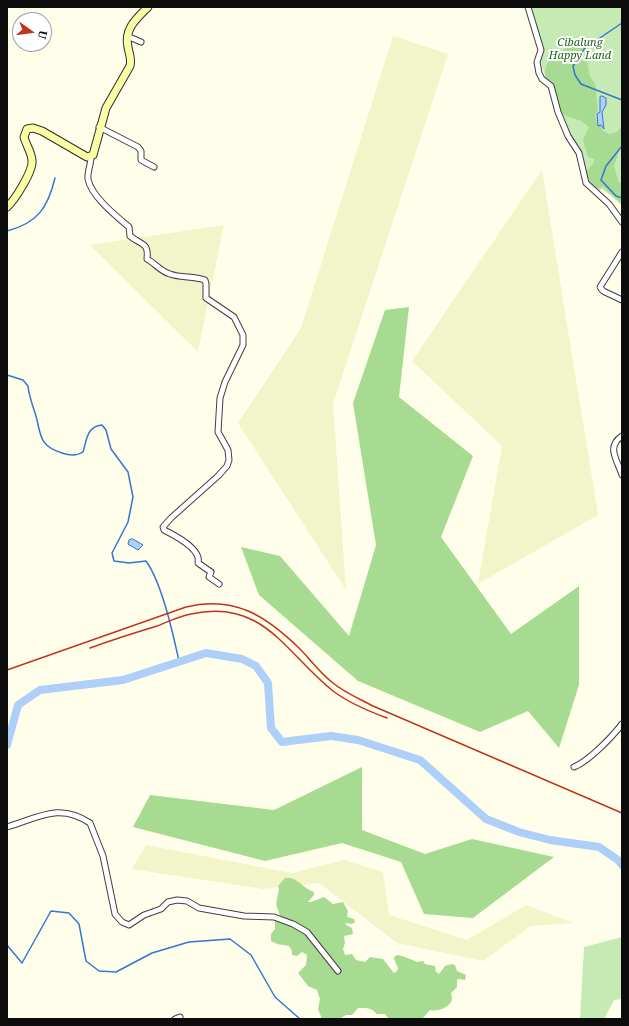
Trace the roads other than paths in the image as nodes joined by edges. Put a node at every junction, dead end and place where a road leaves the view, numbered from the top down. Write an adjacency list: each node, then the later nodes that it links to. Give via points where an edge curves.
1 (148, 7): 3 (street, via 131,26)
2 (528, 7): 9 (street, via 541,50 537,62 539,72 542,79 551,86 568,136 579,153 586,183 610,204)
3 (127, 36): 4 (street); 5 (street, via 130,66 108,104)
4 (141, 42)
5 (99, 127): 6 (street); 7 (street, via 138,147 141,151 141,160)
6 (91, 157): 8 (street, via 39,129 27,129 24,137 32,164 18,193); 14 (street, via 88,177 92,187 108,208 129,227 130,236 146,247 147,259 155,264 158,270 166,273 205,280 206,298 234,317 243,335 243,345 221,394 218,432 228,450 228,463 218,476 163,527 189,545 198,557 198,563 211,572 210,578)
7 (154, 167)
8 (7, 207)
9 (622, 222)
10 (622, 252): 11 (street, via 600,287)
11 (622, 300)
12 (622, 436): 13 (street, via 613,445)
13 (622, 475)
14 (219, 584)
15 (622, 724): 16 (street, via 607,741)
16 (574, 767)
17 (7, 826): 18 (street, via 56,811 90,823 103,856 115,914 126,925 131,925 168,902 177,900 187,901 199,908 244,916 274,917 307,932)
18 (338, 971)
19 (175, 1019): 20 (street)
20 (180, 1019)

